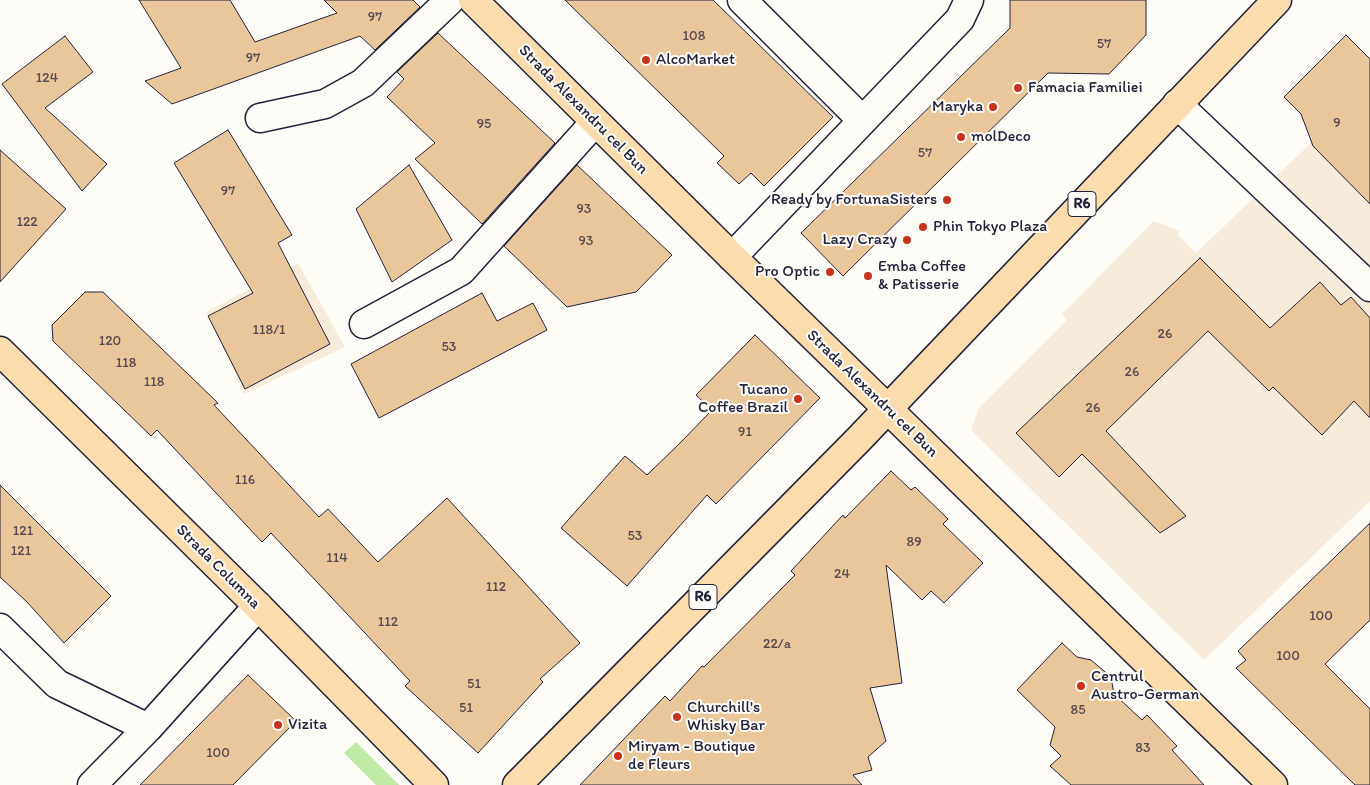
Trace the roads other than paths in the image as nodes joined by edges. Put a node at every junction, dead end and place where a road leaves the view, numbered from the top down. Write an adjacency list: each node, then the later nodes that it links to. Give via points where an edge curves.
1 (450, 0): 7 (lane, via 363,83 325,104)
2 (473, 0): 9 (main road, Strada Alexandru cel Bun)
3 (742, 0): 8 (lane)
4 (969, 0): 8 (lane, via 960,18)
5 (1277, 0): 6 (main road, R6)
6 (1177, 104): 11 (lane); 14 (main road, R6)
7 (260, 118)
8 (862, 120): 10 (lane)
9 (595, 122): 10 (main road, Strada Alexandru cel Bun); 12 (lane, via 460,270)
10 (732, 257): 14 (main road, Strada Alexandru cel Bun)
11 (1370, 287)
12 (364, 324)
13 (0, 351): 15 (main road, Strada Columna)
14 (888, 408): 20 (main road, R6); 21 (main road, Strada Alexandru cel Bun)
15 (258, 606): 17 (lane); 19 (main road, Strada Columna)
16 (0, 628): 17 (lane, via 57,684)
17 (148, 728): 18 (lane)
18 (92, 785)
19 (434, 785)
20 (517, 785)
21 (1273, 785)

